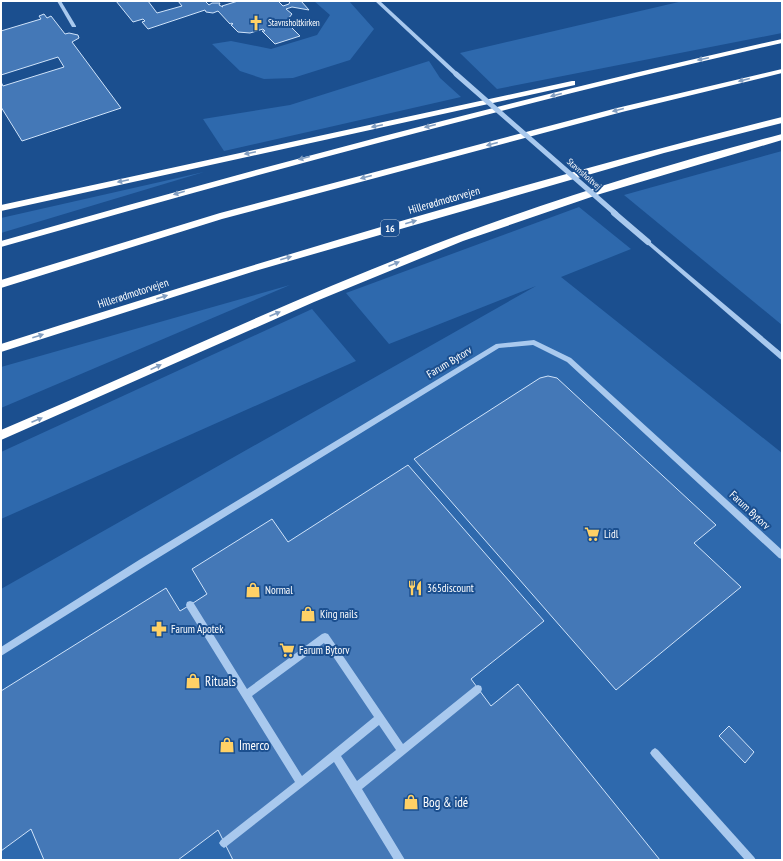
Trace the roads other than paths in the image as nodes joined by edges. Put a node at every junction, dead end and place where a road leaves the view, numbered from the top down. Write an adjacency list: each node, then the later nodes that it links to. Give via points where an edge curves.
1 (59, 1): 3 (street)
2 (377, 1): 13 (street, Stavnsholtvej, bridge, via 456,74)
3 (74, 26)
4 (782, 41): 5 (highway, one-way to 5)
5 (648, 70): 9 (highway, one-way to 9, via 557,86); 10 (highway, one-way to 10, via 339,148)
6 (782, 71): 11 (highway, one-way to 11, via 620,110 220,216)
7 (782, 120): 12 (highway, Hillerødmotorvejen / 16, one-way to 7, via 252,268 661,151)
8 (782, 137): 14 (highway, one-way to 8, via 258,321 416,255 560,203)
9 (1, 208)
10 (1, 244)
11 (1, 284)
12 (1, 348)
13 (782, 357)
14 (1, 435)
15 (782, 555): 17 (street, Farum Bytorv, via 569,360 534,342 498,346)
16 (190, 605): 19 (street)
17 (1, 652)
18 (478, 689): 21 (street)
19 (246, 695): 20 (street, via 325,636); 24 (street)
20 (380, 718): 21 (street); 23 (street)
21 (402, 750): 25 (street)
22 (655, 753): 28 (street)
23 (335, 755): 24 (street); 25 (street)
24 (301, 783): 26 (street)
25 (356, 788): 27 (street)
26 (224, 843)
27 (400, 860)
28 (751, 860)

